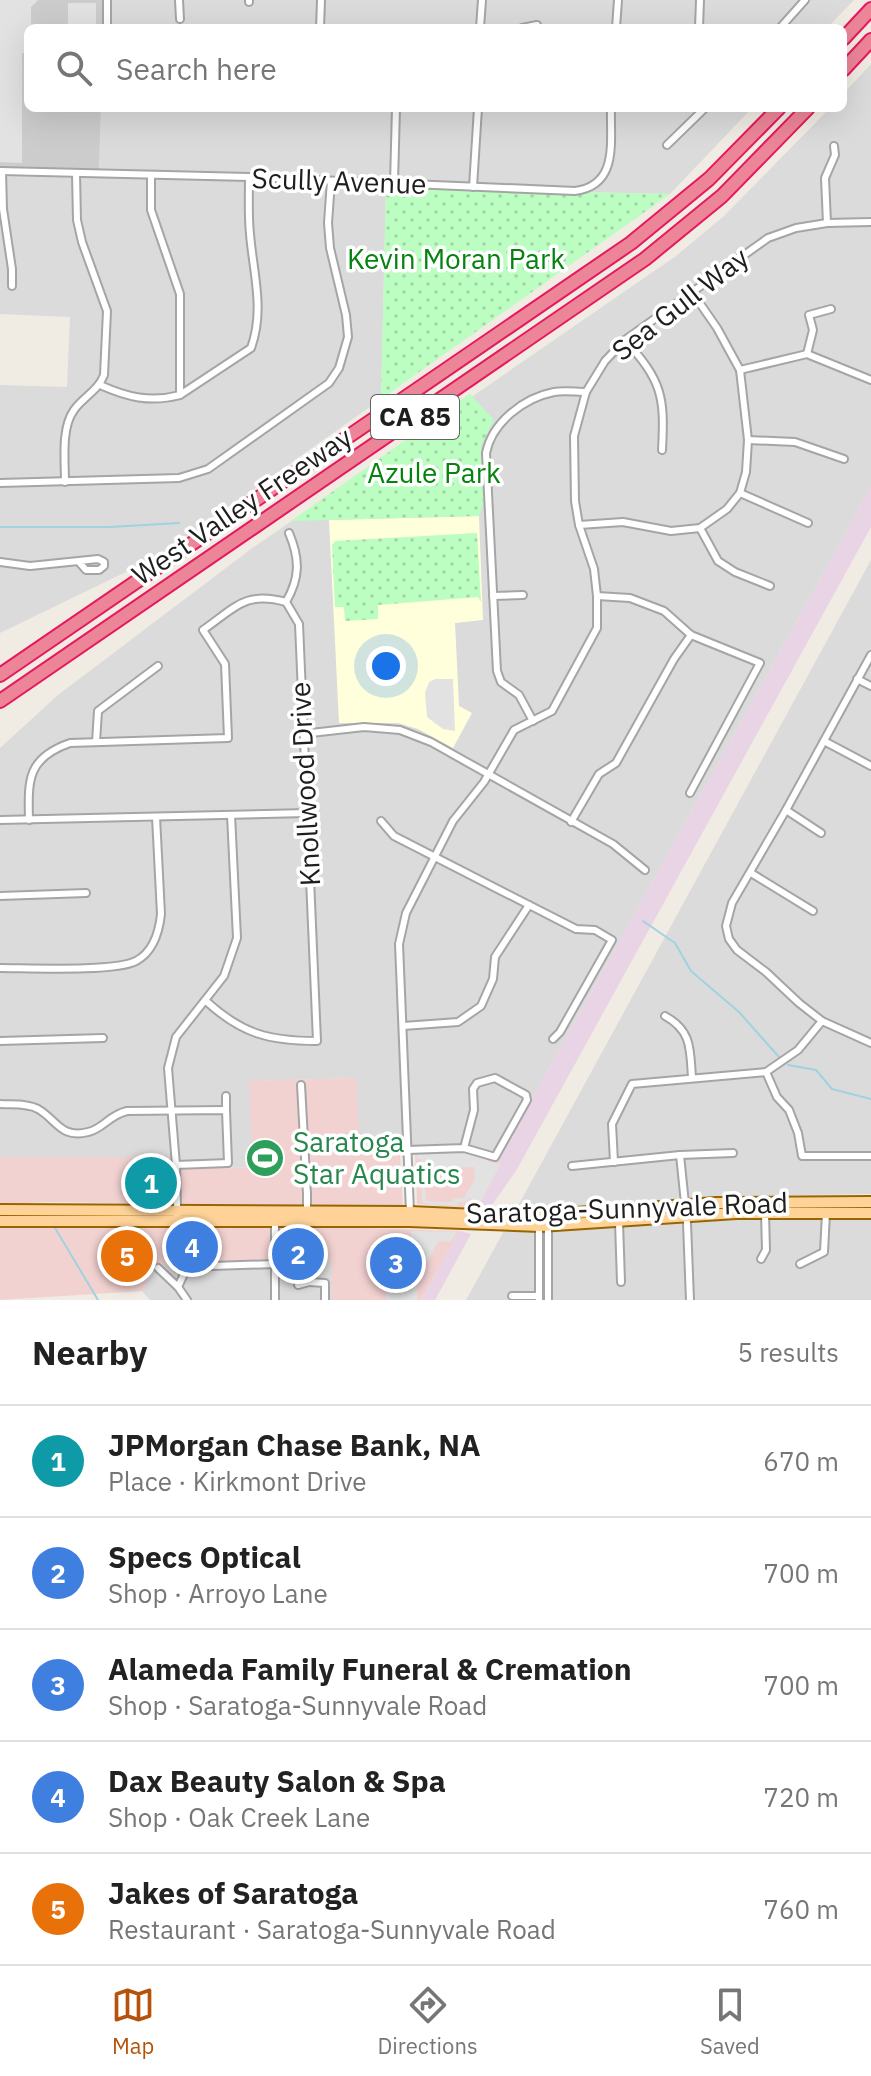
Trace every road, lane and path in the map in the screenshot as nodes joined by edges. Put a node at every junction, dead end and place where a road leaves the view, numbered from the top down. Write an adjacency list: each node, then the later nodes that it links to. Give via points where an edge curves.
1 (107, 0): 10 (street)
2 (179, 0): 9 (street)
3 (321, 0): 11 (street)
4 (482, 0): 12 (street)
5 (618, 0): 13 (street)
6 (700, 0): 14 (street)
7 (805, 0): 15 (street)
8 (871, 9): 16 (highway)
9 (180, 19)
10 (107, 24)
11 (320, 24)
12 (480, 24)
13 (616, 24)
14 (699, 24)
15 (784, 24)
16 (847, 35)
17 (871, 40): 18 (highway)
18 (847, 66)
19 (396, 112): 32 (street)
20 (478, 112): 33 (street)
21 (611, 112): 33 (street, Scully Avenue, via 608,168 597,184 575,191)
22 (701, 112): 25 (street)
23 (775, 112): 66 (highway, West Valley Freeway / CA 85, via 709,179 631,243)
24 (804, 112): 69 (highway, West Valley Freeway / CA 85, via 722,196 645,259)
25 (667, 145)
26 (834, 146): 35 (street, via 825,178)
27 (1, 171): 28 (street, Scully Avenue); 36 (street)
28 (76, 174): 29 (street, Scully Avenue); 43 (street, via 77,220 107,311)
29 (151, 175): 30 (street, Scully Avenue); 45 (street, via 151,210 180,294)
30 (249, 177): 31 (street, Scully Avenue); 45 (street, via 255,336 251,348)
31 (331, 181): 32 (street, Scully Avenue); 49 (street, via 330,248 348,337 329,383 195,475)
32 (394, 183): 33 (street, Scully Avenue)
33 (473, 187)
34 (871, 222): 35 (street, Sea Gull Way)
35 (827, 223): 37 (street, Sea Gull Way, via 768,238)
36 (12, 286)
37 (692, 292): 39 (street, Sea Gull Way); 41 (street)
38 (831, 309): 40 (street, via 809,315 813,330)
39 (625, 340): 44 (street, Sea Gull Way); 47 (street, via 658,382 664,415)
40 (807, 354): 41 (street); 42 (street)
41 (740, 370): 46 (street)
42 (871, 380)
43 (100, 385): 45 (street, via 136,399); 49 (street, via 70,416)
44 (586, 392): 53 (street, Sea Gull Way, via 574,436); 60 (street, via 555,391 538,397 502,421 489,441)
45 (180, 395)
46 (748, 440): 48 (street, via 795,442); 51 (street)
47 (662, 450)
48 (844, 459)
49 (65, 482): 50 (street)
50 (0, 483)
51 (740, 493): 52 (street); 54 (street)
52 (808, 523)
53 (579, 525): 54 (street, via 623,522 671,531); 61 (street, Sea Gull Way)
54 (700, 528): 58 (street, via 718,561)
55 (289, 533): 62 (street, via 297,583)
56 (0, 562): 57 (street)
57 (79, 562)
58 (770, 586)
59 (523, 595): 60 (street)
60 (493, 596): 70 (street, via 497,671)
61 (597, 596): 63 (street, via 630,598 664,611); 70 (street, Sea Gull Way, via 592,639 552,711)
62 (286, 602): 71 (street, Knollwood Drive, via 299,624); 73 (street, via 264,596 246,600 203,630 225,664 228,738)
63 (691, 635): 76 (street, via 760,663); 84 (street, via 616,763 599,774)
64 (871, 655): 67 (street)
65 (158, 666): 73 (street, via 98,711)
66 (0, 675)
67 (857, 679): 68 (street); 72 (street)
68 (871, 686)
69 (0, 701)
70 (533, 721): 75 (street, Sea Gull Way, via 514,730)
71 (302, 734): 75 (street, via 364,727 400,730); 78 (street, Knollwood Drive)
72 (824, 741): 74 (street); 77 (street)
73 (96, 742): 82 (street, via 70,743 41,761 28,781)
74 (871, 766)
75 (488, 776): 84 (street); 86 (street, Sea Gull Way, via 453,821)
76 (690, 793)
77 (786, 810): 85 (street); 88 (street)
78 (307, 813): 79 (street); 94 (street, Knollwood Drive, via 317,1041 255,1034)
79 (231, 815): 80 (street); 94 (street, via 237,938 224,976)
80 (156, 817): 82 (street); 93 (street, via 161,914 150,949 136,961 117,966)
81 (0, 820): 82 (street)
82 (29, 820)
83 (381, 821): 86 (street, via 394,836)
84 (571, 822): 87 (street, via 613,844)
85 (821, 833)
86 (434, 858): 91 (street); 97 (street, Sea Gull Way, via 406,913 399,944)
87 (645, 870)
88 (751, 873): 92 (street); 96 (street, via 732,903 726,926 729,939)
89 (86, 893): 90 (street)
90 (0, 896)
91 (529, 905): 97 (street, via 495,957 493,979 481,1006 458,1022); 99 (street, via 612,940)
92 (813, 911)
93 (0, 968)
94 (206, 1001): 108 (street, via 176,1037 168,1068)
95 (665, 1016): 103 (street, via 679,1024 689,1041)
96 (822, 1021): 101 (street); 102 (street, via 798,1050)
97 (403, 1026): 110 (street, Sea Gull Way)
98 (103, 1038): 100 (street)
99 (553, 1039)
100 (0, 1041)
101 (871, 1043)
102 (766, 1072): 103 (street); 113 (street, via 789,1110 802,1156)
103 (692, 1078): 114 (street, via 632,1084 612,1124)
104 (301, 1085): 124 (street)
105 (226, 1096): 107 (street)
106 (0, 1104): 108 (street, via 30,1106 60,1130 88,1133 115,1113)
107 (226, 1110): 108 (street); 115 (street, via 228,1163)
108 (171, 1111): 115 (street)
109 (464, 1148): 109 (street, via 495,1157 526,1095 495,1078 477,1083); 110 (street)
110 (407, 1150): 125 (street, Sea Gull Way)
111 (733, 1153): 112 (street)
112 (680, 1155): 114 (street); 119 (street)
113 (871, 1156)
114 (614, 1162): 116 (street)
115 (176, 1165): 123 (street)
116 (572, 1166)
117 (871, 1202): 119 (main road, Saratoga-Sunnyvale Road)
118 (0, 1210): 123 (main road, Saratoga-Sunnyvale Road)
119 (686, 1210): 120 (main road, Saratoga-Sunnyvale Road); 127 (main road, Saratoga-Sunnyvale Road); 128 (main road, Saratoga-Sunnyvale Road); 147 (street)
120 (765, 1213): 121 (main road, Saratoga-Sunnyvale Road); 130 (street, via 766,1250)
121 (826, 1213): 122 (main road, Saratoga-Sunnyvale Road); 132 (street, via 824,1252)
122 (871, 1213)
123 (178, 1216): 124 (main road, Saratoga-Sunnyvale Road); 126 (main road, Saratoga-Sunnyvale Road); 129 (main road, Saratoga-Sunnyvale Road); 133 (street)
124 (306, 1216): 125 (main road, Saratoga-Sunnyvale Road); 129 (main road, Saratoga-Sunnyvale Road); 137 (street)
125 (410, 1217): 127 (main road, Saratoga-Sunnyvale Road)
126 (0, 1221)
127 (544, 1221): 128 (main road, Saratoga-Sunnyvale Road); 135 (street); 136 (street)
128 (619, 1222): 138 (street)
129 (275, 1223): 131 (street)
130 (761, 1259)
131 (275, 1264): 133 (street); 144 (street)
132 (800, 1264)
133 (182, 1267): 140 (street)
134 (158, 1268): 140 (street)
135 (539, 1279): 136 (street); 142 (street)
136 (548, 1279): 146 (street)
137 (309, 1282): 139 (street); 145 (street, via 325,1283)
138 (621, 1282)
139 (298, 1285)
140 (178, 1287): 143 (street)
141 (512, 1296): 142 (street)
142 (539, 1298)
143 (187, 1300)
144 (275, 1300)
145 (325, 1300)
146 (548, 1300)
147 (690, 1300)

